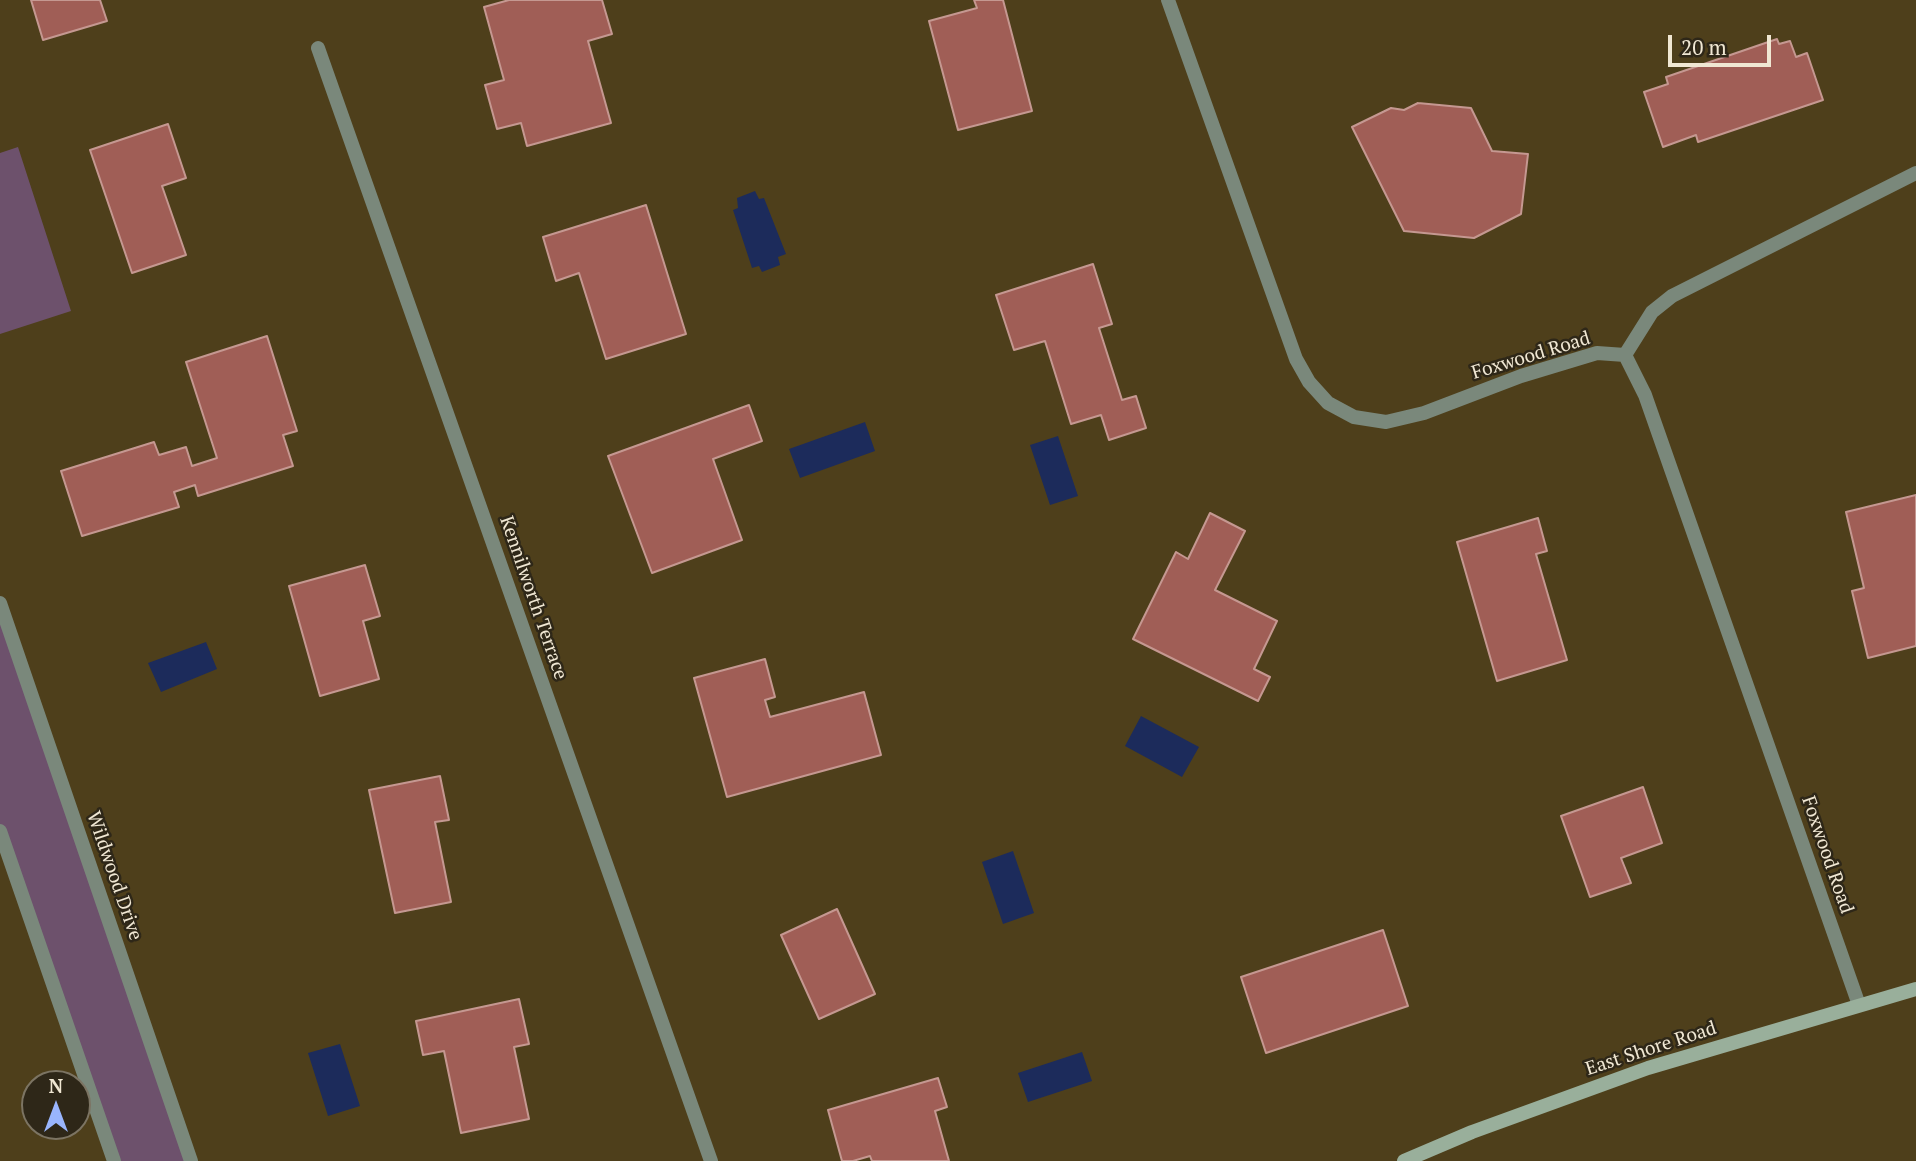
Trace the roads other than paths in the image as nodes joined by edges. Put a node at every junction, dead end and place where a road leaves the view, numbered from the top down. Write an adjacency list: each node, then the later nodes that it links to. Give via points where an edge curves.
1 (1168, 0): 4 (street, Foxwood Road, via 1296,359 1328,403 1354,418 1386,422 1597,353)
2 (318, 48): 11 (street, Kennilworth Terrace)
3 (1916, 173): 4 (street, via 1672,296 1652,312)
4 (1625, 355): 8 (street, Foxwood Road, via 1645,395)
5 (0, 603): 10 (street, Wildwood Drive)
6 (0, 831): 9 (street)
7 (1915, 993): 8 (main road, East Shore Road)
8 (1859, 1005): 12 (main road, East Shore Road, via 1648,1068)
9 (114, 1161)
10 (191, 1161)
11 (711, 1161)
12 (1404, 1161)

